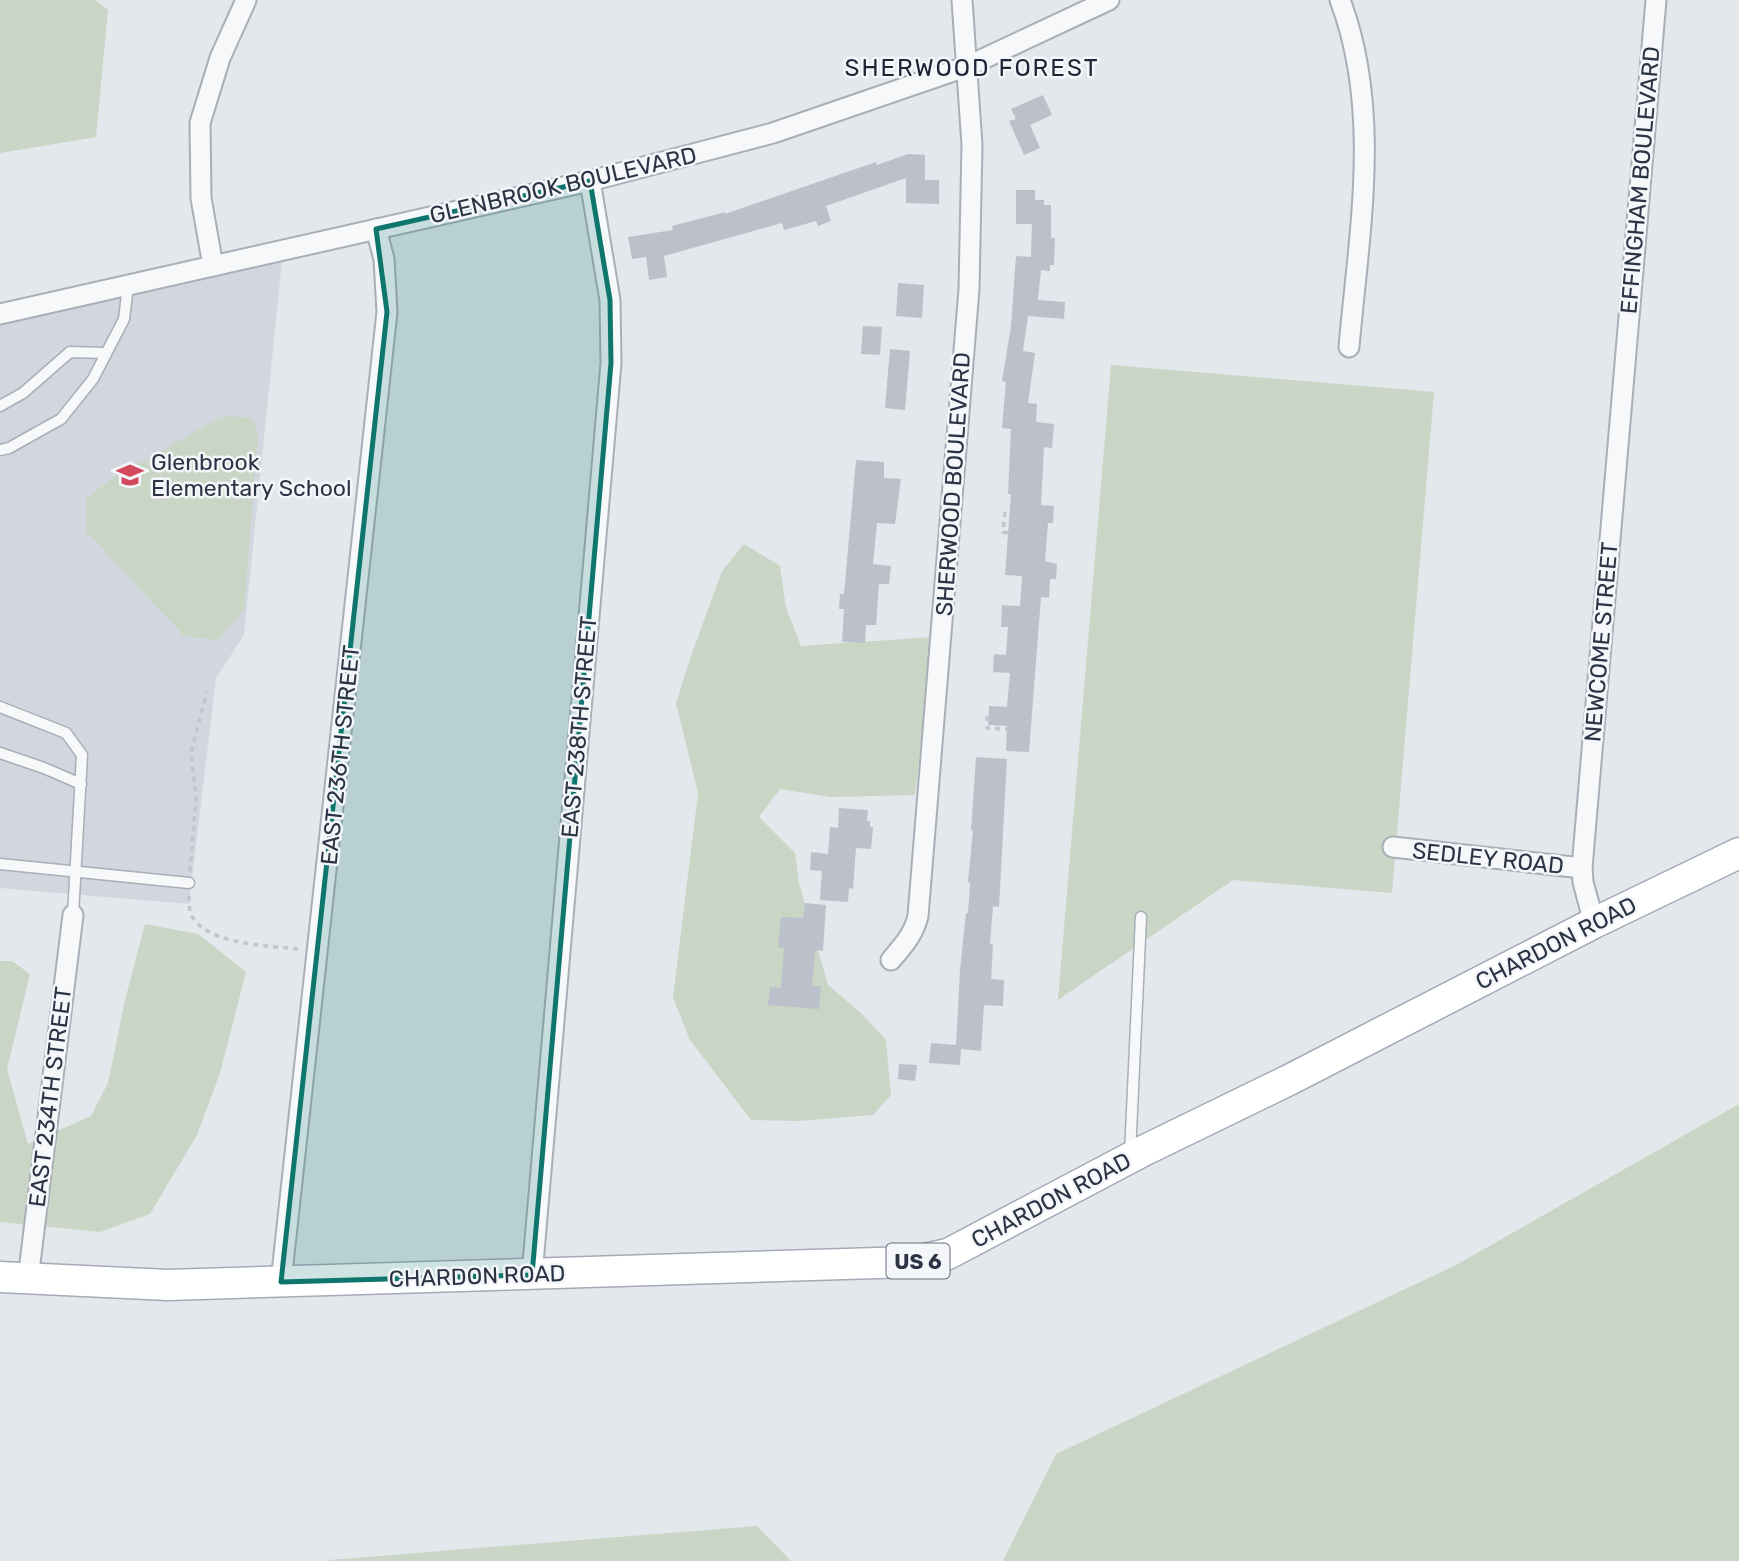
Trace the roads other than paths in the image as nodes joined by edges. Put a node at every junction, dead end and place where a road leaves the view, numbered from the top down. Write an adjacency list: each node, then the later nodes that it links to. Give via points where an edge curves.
1 (961, 0): 6 (street, SHERWOOD BOULEVARD)
2 (1109, 0): 6 (street, GLENBROOK BOULEVARD)
3 (1340, 0): 12 (street, via 1361,75 1366,149)
4 (1656, 0): 14 (street, EFFINGHAM BOULEVARD)
5 (243, 1): 9 (street, via 200,123 201,198)
6 (968, 66): 7 (street, GLENBROOK BOULEVARD, via 773,133); 29 (street, SHERWOOD BOULEVARD, via 972,145 969,289 924,856 917,923)
7 (590, 181): 8 (street, GLENBROOK BOULEVARD); 31 (street, EAST 238TH STREET, via 610,300 611,363)
8 (376, 229): 9 (street, GLENBROOK BOULEVARD); 33 (street, EAST 236TH STREET, via 387,312)
9 (213, 266): 10 (street, GLENBROOK BOULEVARD)
10 (128, 286): 11 (street, GLENBROOK BOULEVARD); 13 (lane, via 124,319)
11 (0, 314)
12 (1349, 347)
13 (106, 353): 15 (lane, via 70,352 23,393); 16 (lane, via 93,379 61,419)
14 (1624, 359): 23 (street, NEWCOME STREET)
15 (0, 406)
16 (0, 450)
17 (0, 707): 19 (lane, via 66,733 82,755)
18 (0, 753): 19 (lane)
19 (81, 784): 24 (lane)
20 (1393, 847): 23 (street, SEDLEY ROAD)
21 (1739, 852): 28 (main road, CHARDON ROAD / US 6)
22 (0, 864): 24 (lane)
23 (1582, 868): 28 (street, NEWCOME STREET)
24 (76, 871): 25 (lane); 26 (lane)
25 (190, 883)
26 (74, 915): 32 (street, EAST 234TH STREET)
27 (1141, 917): 30 (lane)
28 (1594, 923): 30 (main road, CHARDON ROAD / US 6)
29 (891, 960)
30 (1130, 1158): 31 (main road, CHARDON ROAD / US 6, via 948,1254 911,1262)
31 (532, 1275): 33 (main road, CHARDON ROAD / US 6)
32 (14, 1278): 33 (main road, CHARDON ROAD / US 6, via 168,1285)
33 (281, 1282)

